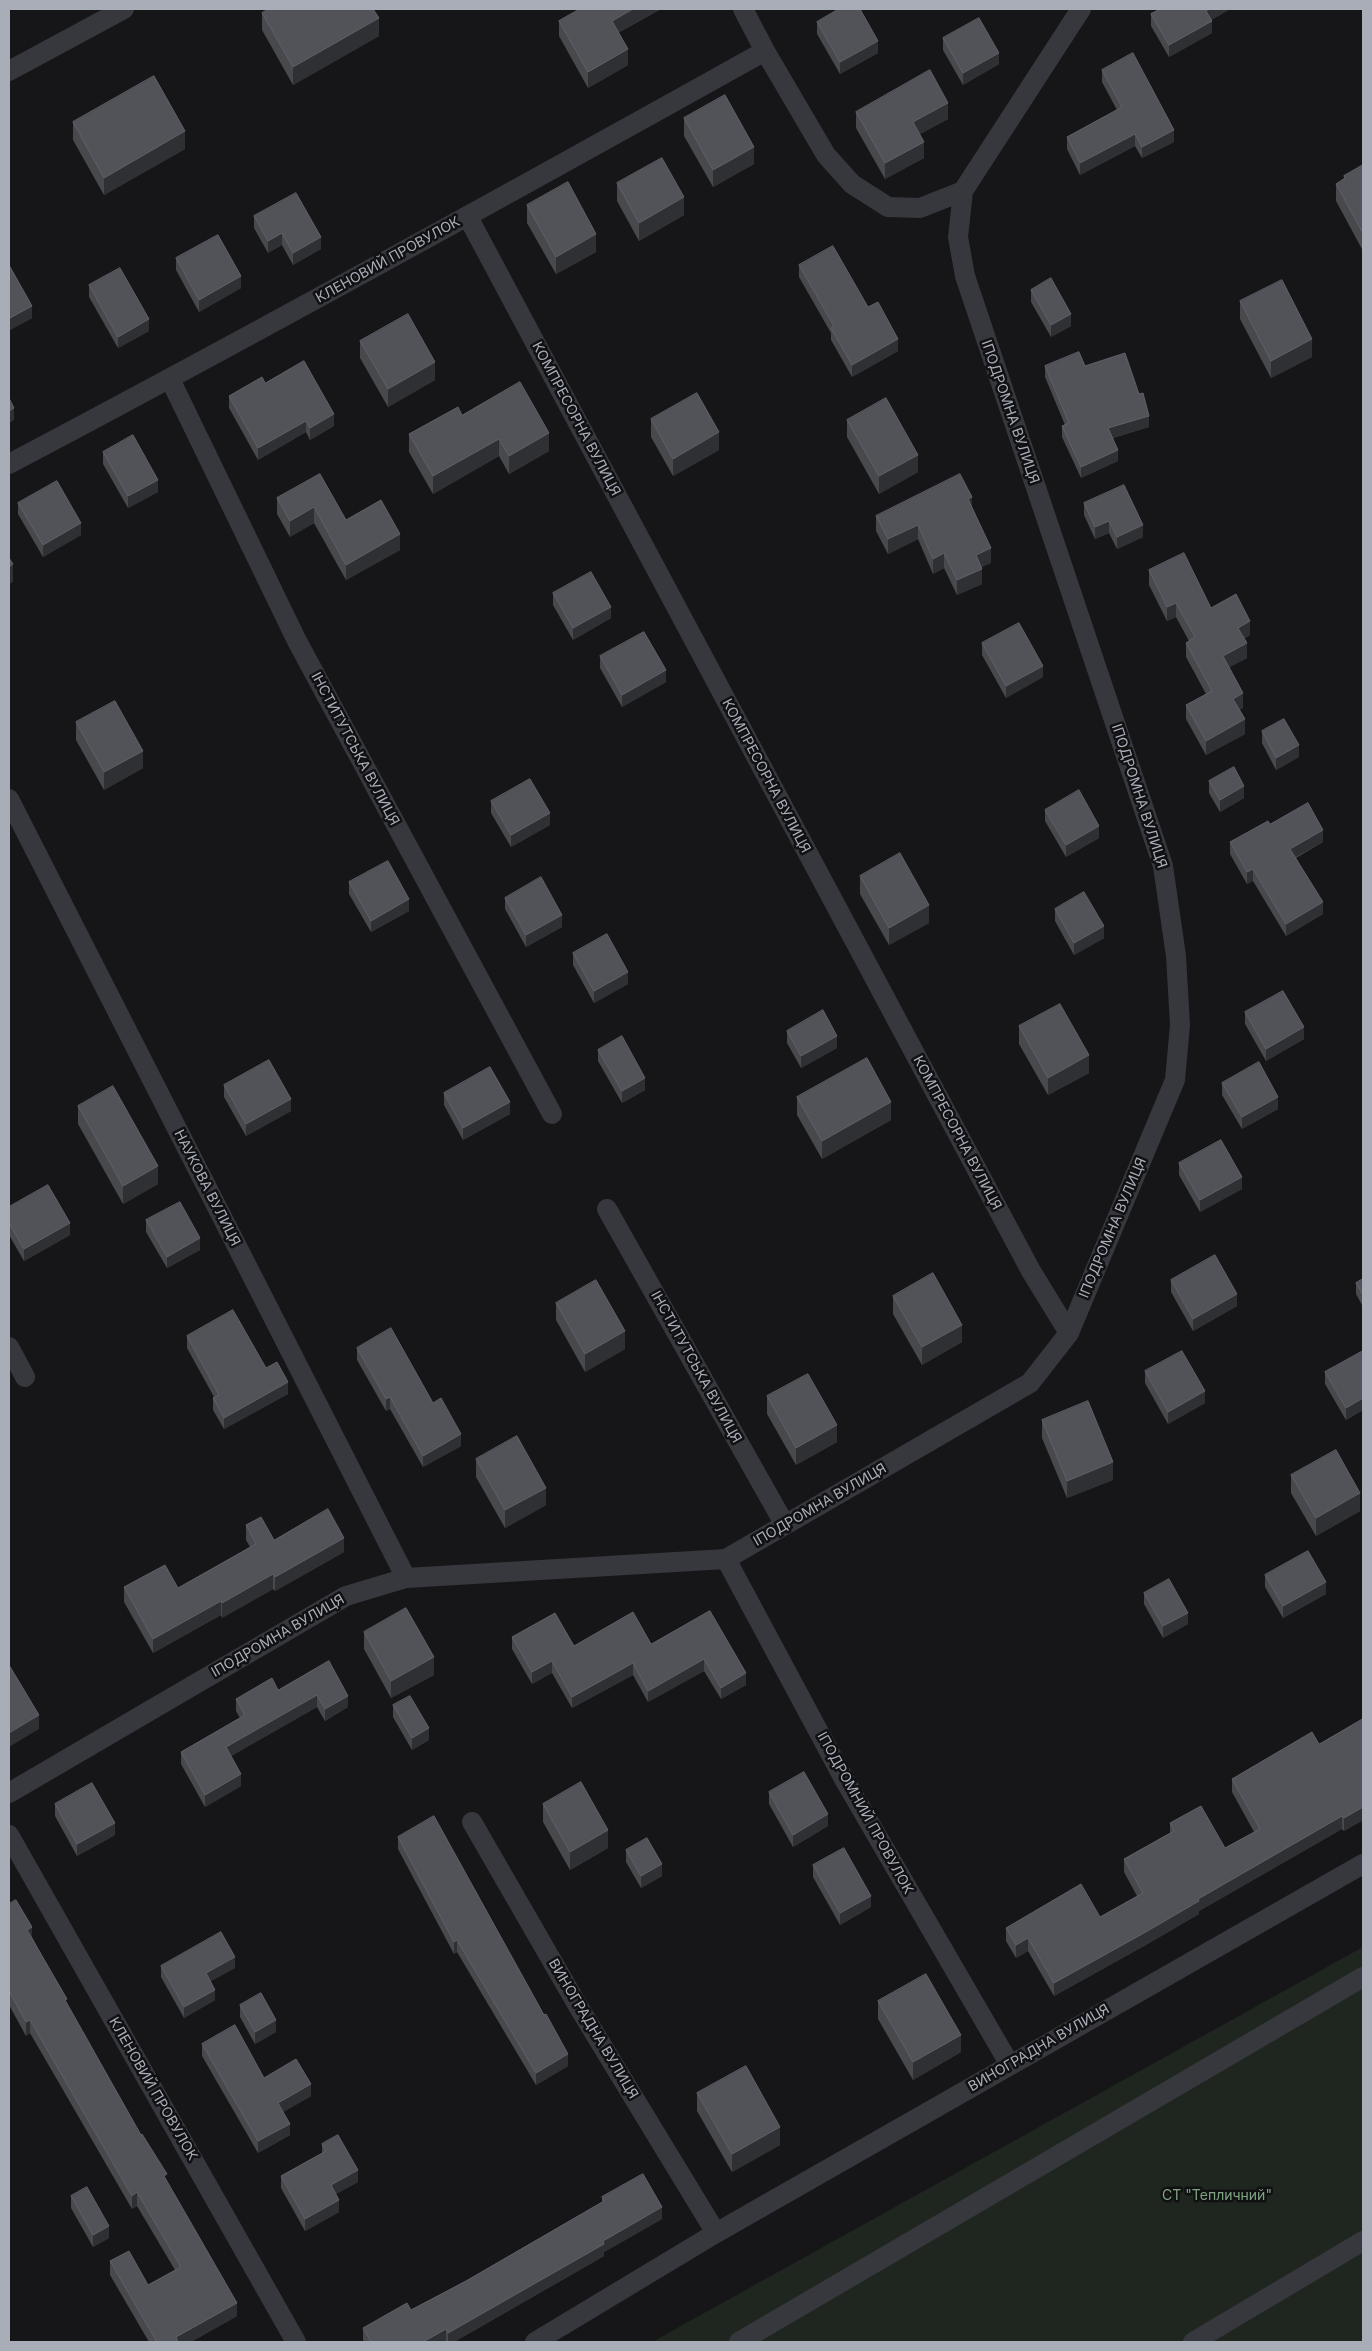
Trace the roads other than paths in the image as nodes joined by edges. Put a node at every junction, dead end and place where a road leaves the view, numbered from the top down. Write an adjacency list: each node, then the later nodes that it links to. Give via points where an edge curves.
1 (124, 9): 5 (street)
2 (743, 9): 4 (street)
3 (1081, 9): 6 (street, ІПОДРОМНА ВУЛИЦЯ)
4 (765, 52): 6 (street, via 826,154 852,184 888,207 920,208); 7 (street, КЛЕНОВИЙ ПРОВУЛОК)
5 (9, 71)
6 (963, 191): 13 (street, ІПОДРОМНА ВУЛИЦЯ, via 958,237 965,276 1163,866 1176,956 1180,1024 1175,1080)
7 (468, 217): 8 (street, КЛЕНОВИЙ ПРОВУЛОК); 13 (street, КОМПРЕСОРНА ВУЛИЦЯ, via 1030,1271)
8 (170, 379): 9 (street, КЛЕНОВИЙ ПРОВУЛОК); 11 (street, ІНСТИТУТСЬКА ВУЛИЦЯ, via 297,641)
9 (9, 464)
10 (9, 799): 18 (street, НАУКОВА ВУЛИЦЯ)
11 (552, 1114)
12 (607, 1209): 16 (street, ІНСТИТУТСЬКА ВУЛИЦЯ)
13 (1069, 1333): 16 (street, ІПОДРОМНА ВУЛИЦЯ, via 1030,1383)
14 (9, 1347): 15 (street)
15 (25, 1377)
16 (785, 1525): 17 (street, ІПОДРОМНА ВУЛИЦЯ)
17 (726, 1559): 18 (street, ІПОДРОМНА ВУЛИЦЯ); 24 (street, ІПОДРОМНИЙ ПРОВУЛОК, via 844,1780)
18 (406, 1578): 19 (street, ІПОДРОМНА ВУЛИЦЯ, via 346,1596)
19 (9, 1793)
20 (472, 1822): 25 (street, ВИНОГРАДНА ВУЛИЦЯ, via 578,2006)
21 (9, 1835): 27 (street, КЛЕНОВИЙ ПРОВУЛОК)
22 (1363, 1864): 24 (street, ВИНОГРАДНА ВУЛИЦЯ)
23 (1363, 1977): 29 (street)
24 (1010, 2065): 25 (street, ВИНОГРАДНА ВУЛИЦЯ)
25 (716, 2234): 28 (street, ВИНОГРАДНА ВУЛИЦЯ)
26 (1363, 2241): 30 (street)
27 (296, 2342)
28 (534, 2342)
29 (739, 2342)
30 (1193, 2342)

